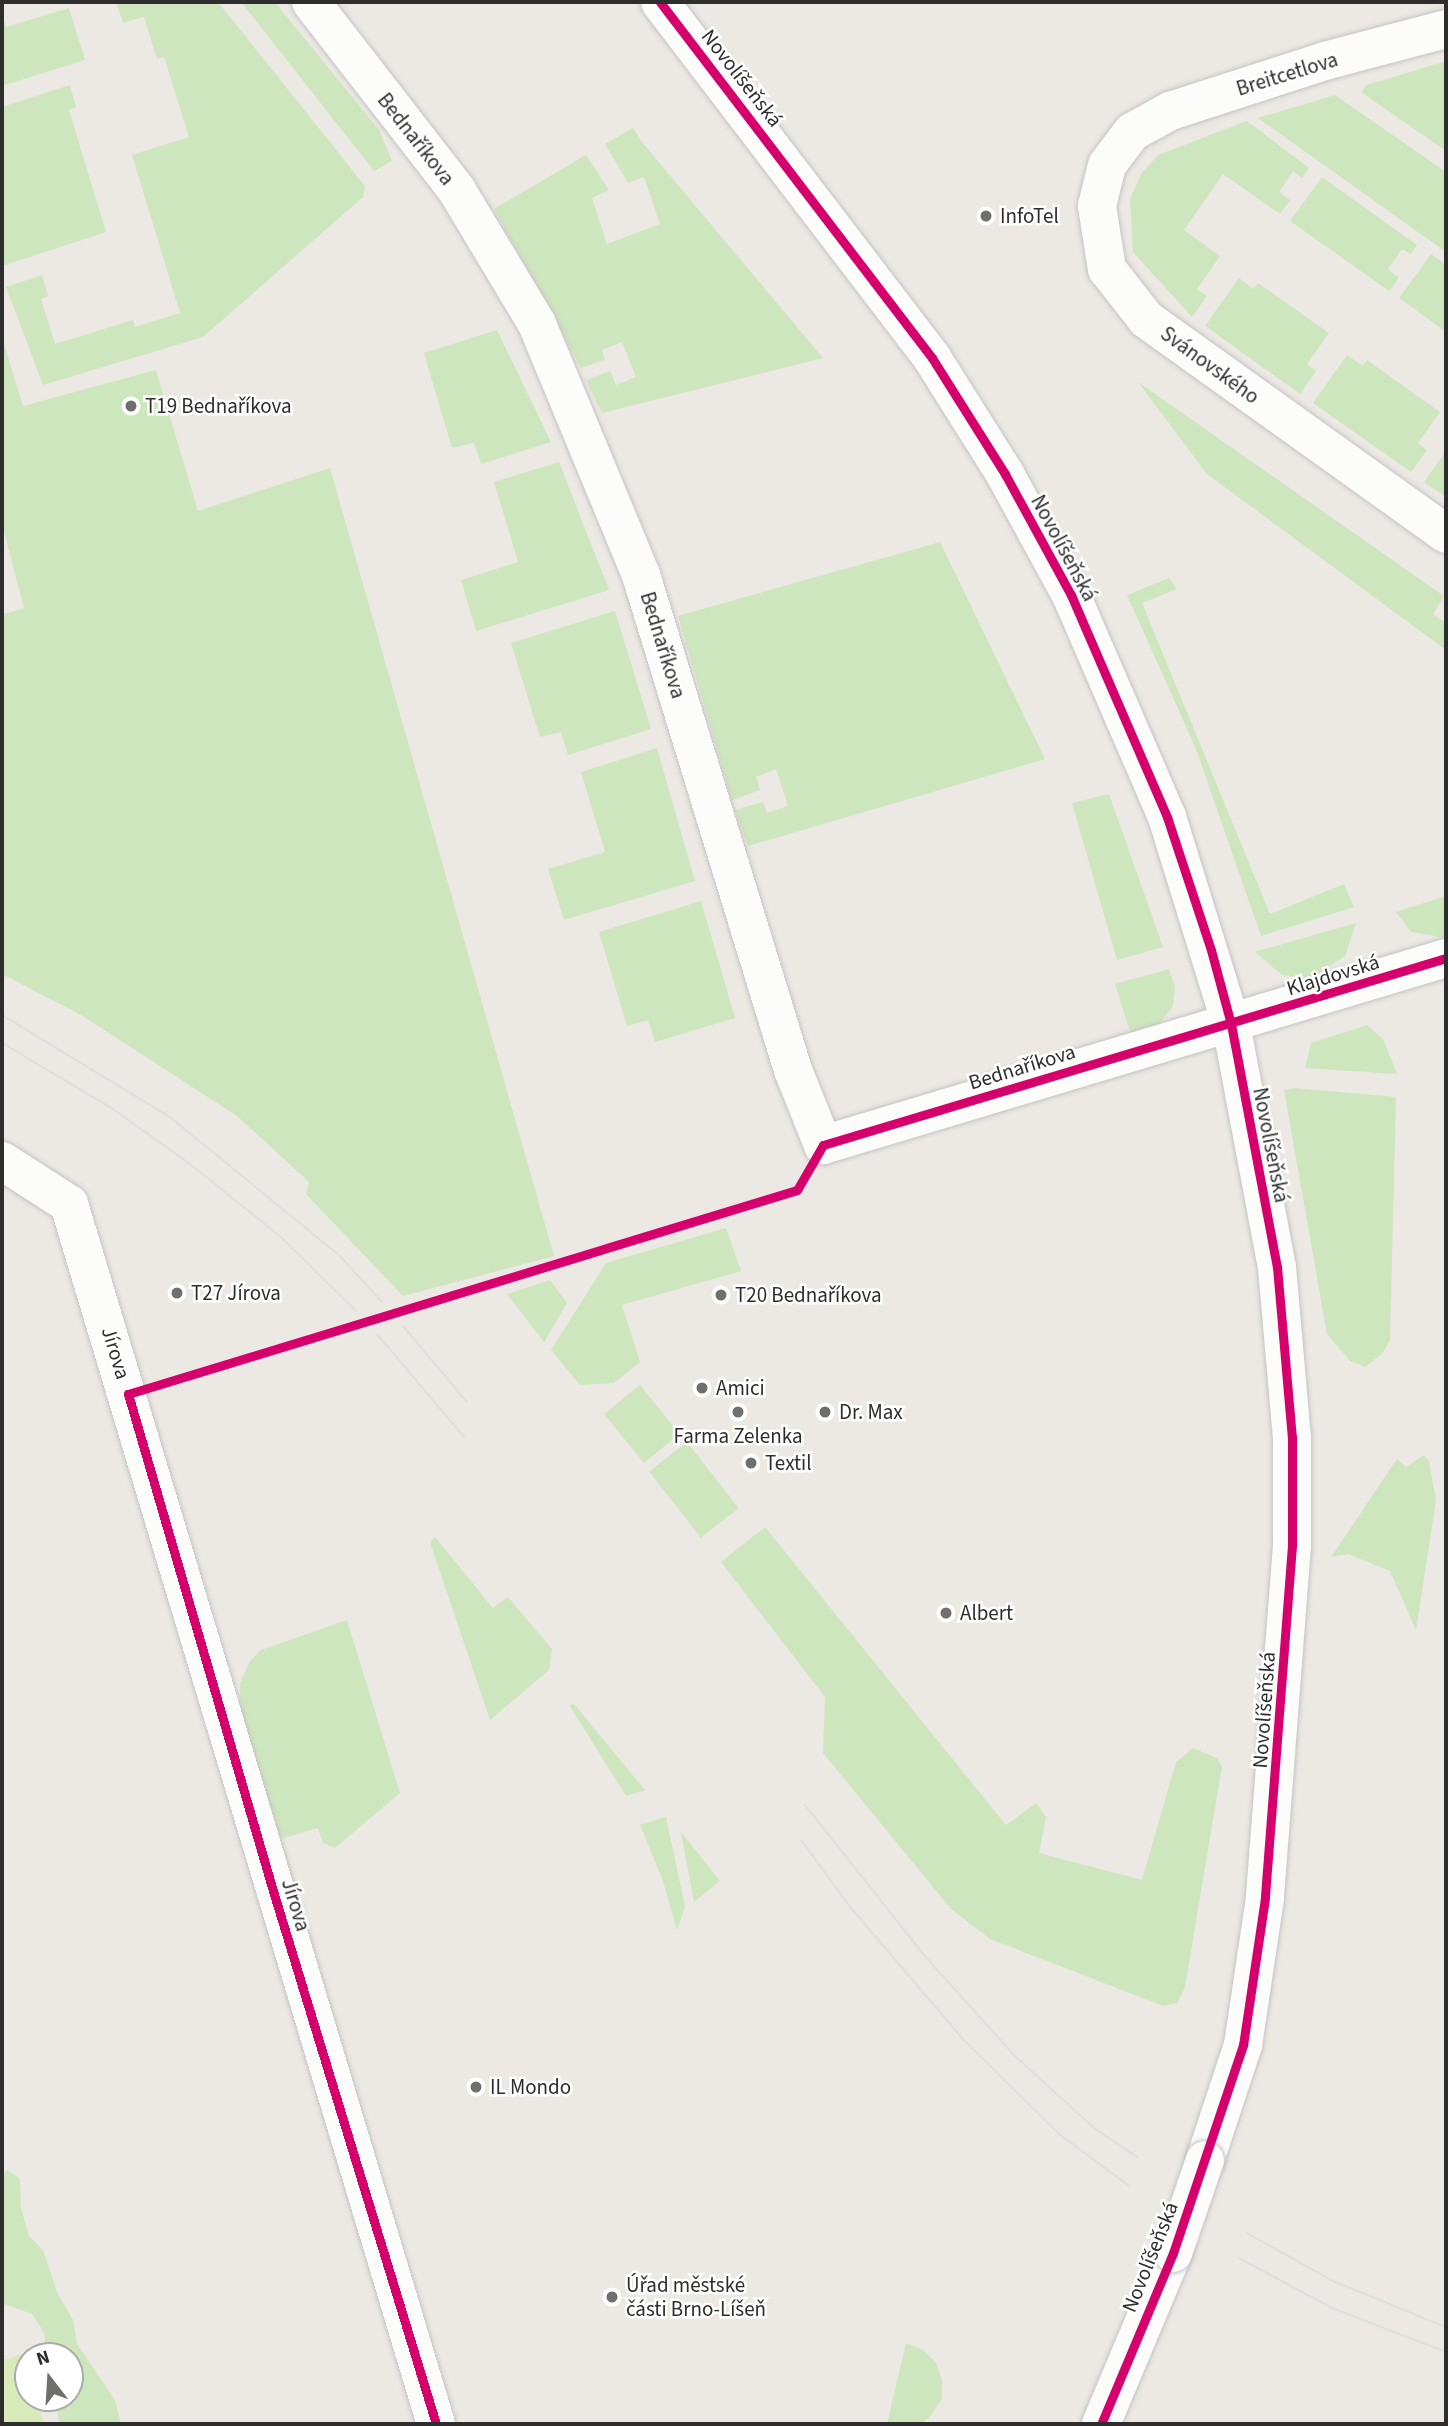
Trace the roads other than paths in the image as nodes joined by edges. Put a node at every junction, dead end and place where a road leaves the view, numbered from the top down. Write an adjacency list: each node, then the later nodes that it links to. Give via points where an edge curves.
1 (311, 2): 7 (street, Bednaříkova, via 456,189 537,324 641,575 793,1070 822,1145)
2 (660, 2): 7 (street, Novolíšeňská, via 932,358 1004,474 1071,594 1167,817)
3 (1446, 29): 4 (street, Breitcetlova, via 1213,96 1170,111)
4 (1132, 132): 5 (street, Svánovského, via 1107,165 1097,206 1107,269 1146,319)
5 (1446, 534)
6 (1446, 958): 7 (street, Klajdovská)
7 (1231, 1024): 10 (street, Novolíšeňská, bridge, via 1277,1267 1292,1437 1293,1545 1265,1898 1243,2045 1173,2253)
8 (2, 1161): 9 (street, Jírova, via 69,1204)
9 (436, 2424)
10 (1101, 2424)

